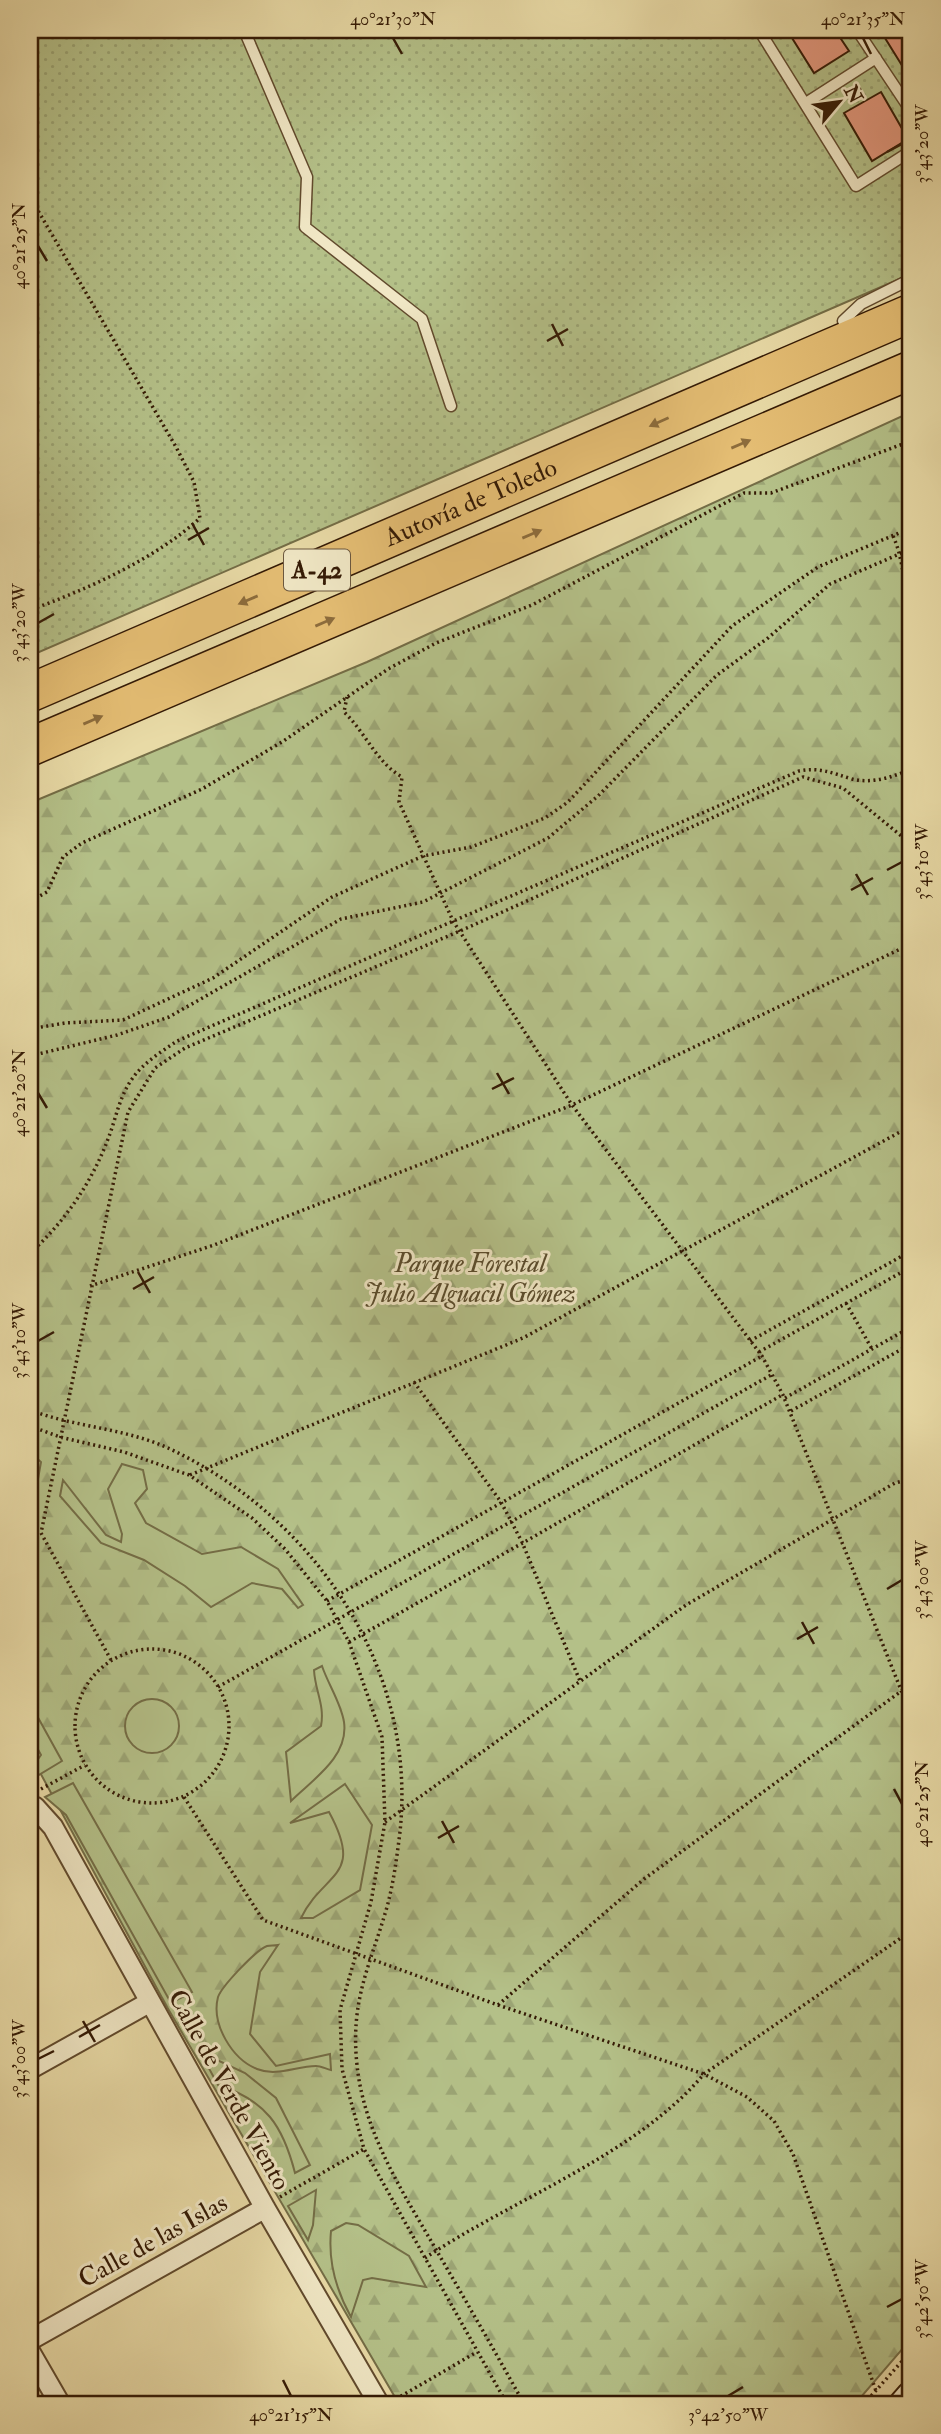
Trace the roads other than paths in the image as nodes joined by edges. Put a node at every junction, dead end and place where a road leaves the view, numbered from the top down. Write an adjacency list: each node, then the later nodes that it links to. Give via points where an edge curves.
1 (244, 30): 14 (lane, via 307,177 304,227 422,319)
2 (759, 30): 5 (lane)
3 (857, 30): 4 (lane)
4 (876, 58): 5 (lane); 6 (lane)
5 (806, 103): 7 (lane, via 856,186)
6 (911, 111)
7 (911, 151)
8 (911, 279): 11 (lane, via 861,304)
9 (911, 290): 11 (highway)
10 (911, 313): 13 (highway, Autovía de Toledo / A-42)
11 (843, 321): 13 (highway, via 776,350)
12 (911, 370): 16 (highway, Autovía de Toledo / A-42, one-way to 12)
13 (715, 397): 15 (highway, Autovía de Toledo / A-42, one-way to 15)
14 (450, 406)
15 (30, 694)
16 (30, 747)
17 (30, 1806): 18 (street, Calle de Verde Viento, via 53,1827)
18 (150, 2002): 19 (street); 20 (street, Calle de Verde Viento)
19 (30, 2069)
20 (272, 2203): 21 (street, Calle de las Islas); 24 (street, Calle de Verde Viento)
21 (30, 2340)
22 (30, 2352): 25 (street)
23 (911, 2396): 26 (main road)
24 (386, 2402)
25 (60, 2404)
26 (904, 2404)

